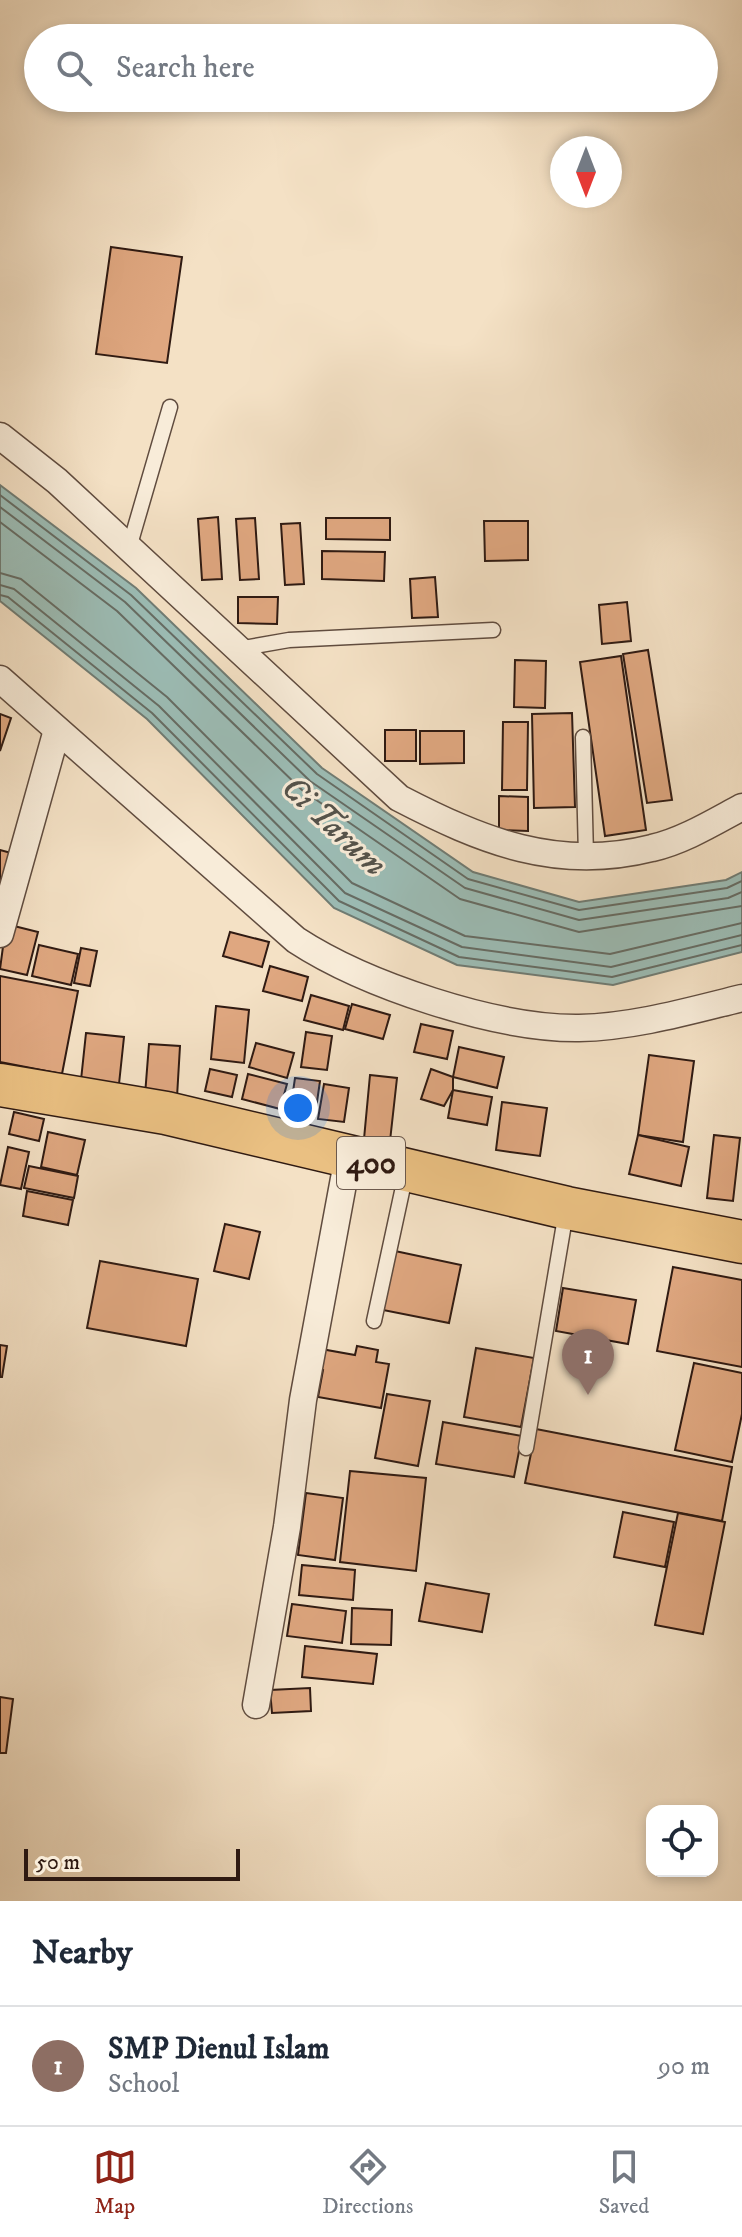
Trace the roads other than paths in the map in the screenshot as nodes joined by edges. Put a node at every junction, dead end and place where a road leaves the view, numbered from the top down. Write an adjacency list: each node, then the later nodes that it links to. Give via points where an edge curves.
1 (170, 407): 3 (lane)
2 (0, 436): 3 (street)
3 (129, 548): 5 (street)
4 (493, 630): 5 (lane, via 289,640)
5 (237, 649): 10 (street, via 399,798 466,833 524,851)
6 (0, 679): 7 (street)
7 (57, 730): 11 (street); 12 (street, via 296,940 374,982 519,1024 580,1028 660,1018)
8 (583, 737): 10 (lane)
9 (742, 807): 10 (street, via 653,848)
10 (586, 856)
11 (0, 934)
12 (742, 998)
13 (0, 1085): 14 (main road, 400, via 166,1113)
14 (348, 1157): 15 (main road, 400); 20 (street, via 303,1400)
15 (407, 1172): 16 (main road, 400); 18 (lane)
16 (567, 1208): 17 (main road, 400); 19 (lane)
17 (742, 1242)
18 (374, 1321)
19 (526, 1448)
20 (256, 1705)

